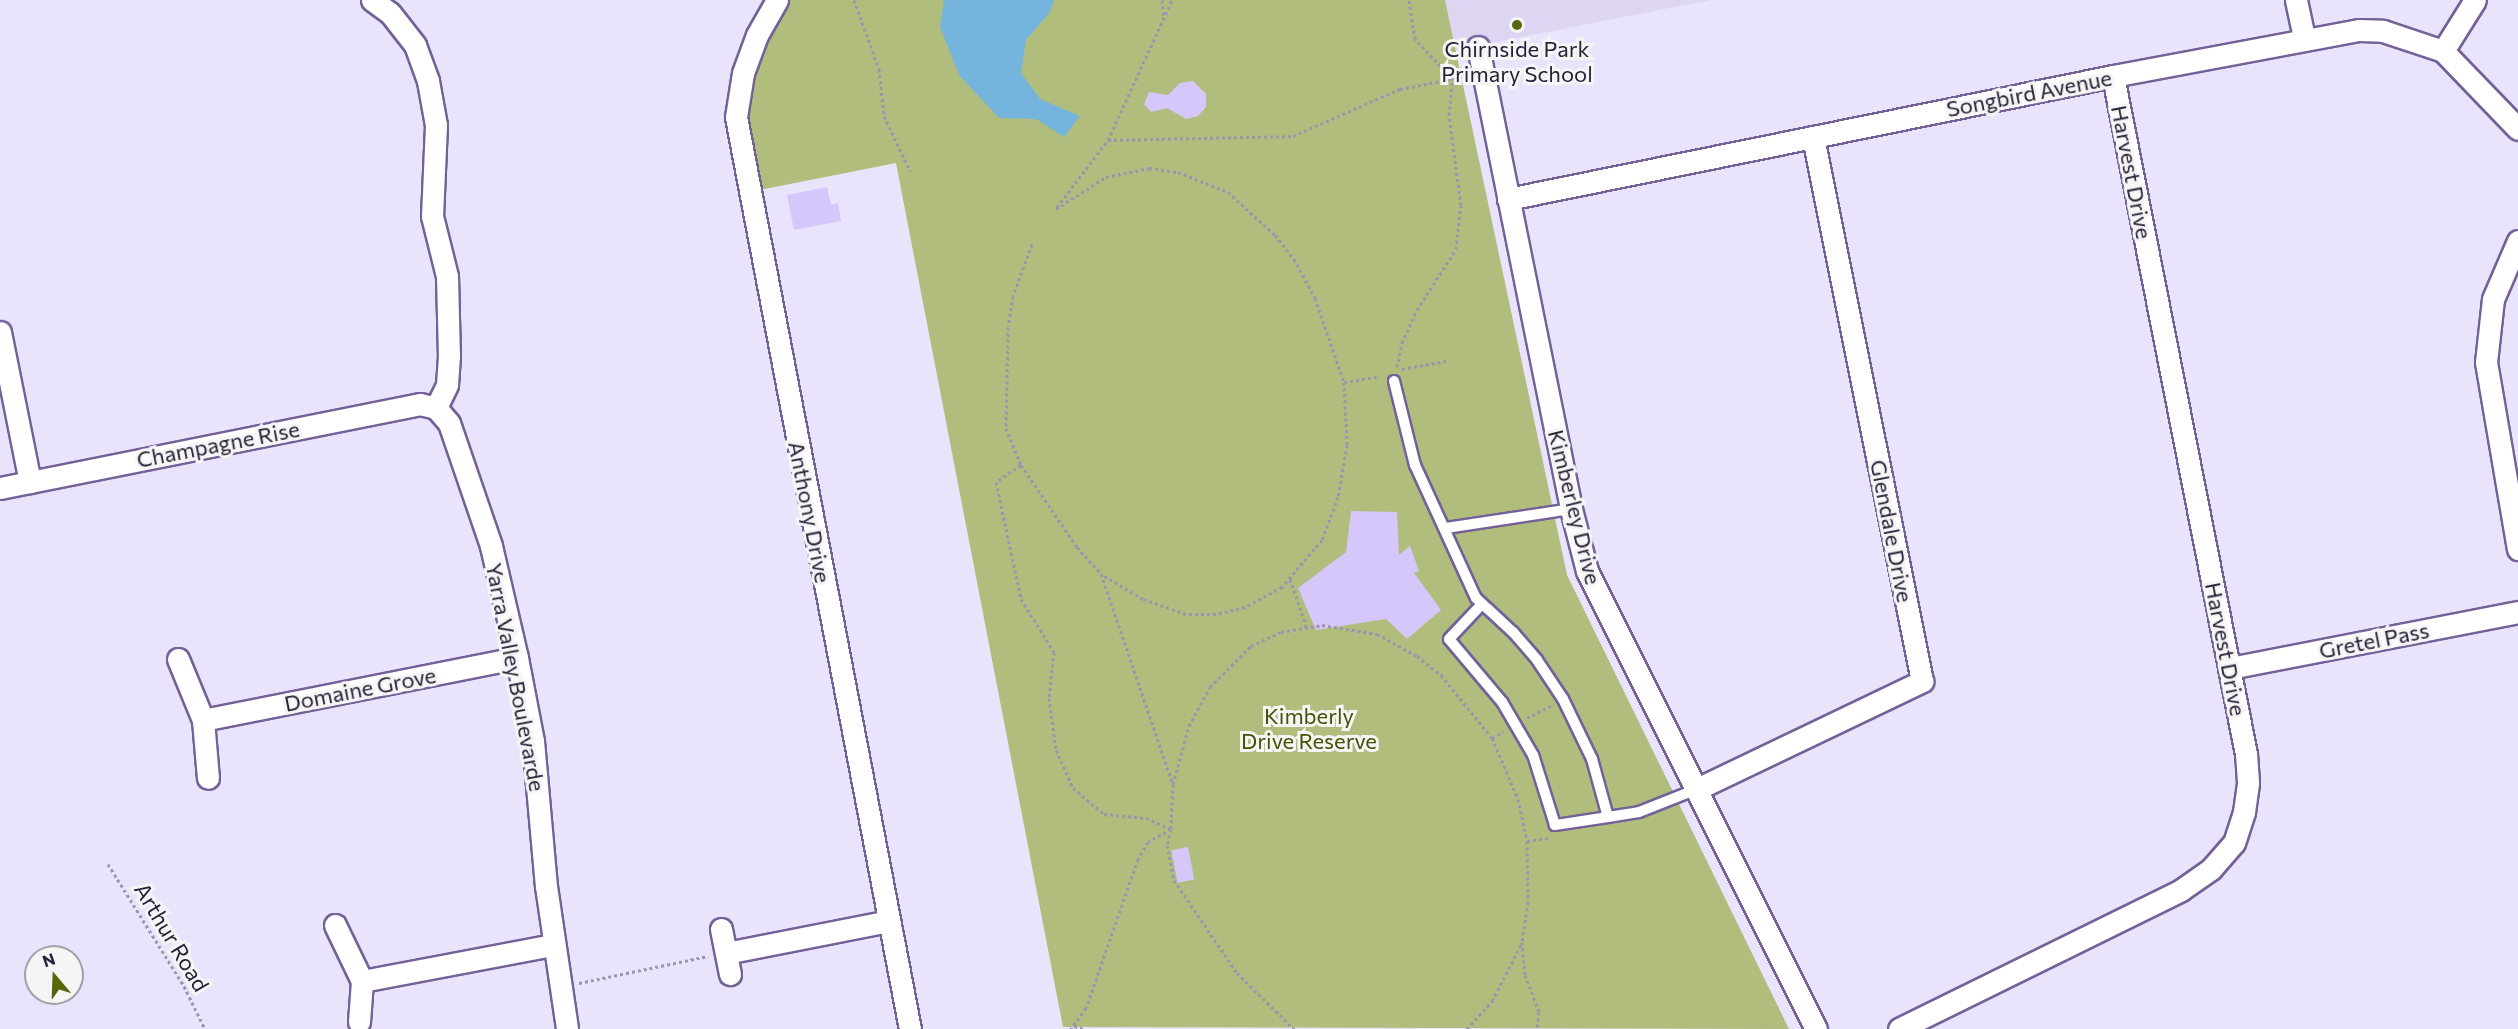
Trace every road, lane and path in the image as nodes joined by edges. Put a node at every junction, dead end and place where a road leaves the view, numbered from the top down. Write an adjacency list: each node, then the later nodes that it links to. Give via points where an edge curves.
1 (372, 0): 27 (street, via 390,13 415,45 428,81 436,125 430,192 447,276 449,356 447,385)
2 (777, 0): 49 (street, Anthony Drive, via 757,35 743,74 736,117)
3 (854, 0): 19 (path, via 879,69 884,116)
4 (1162, 0): 9 (path)
5 (1172, 0): 9 (path)
6 (1409, 0): 15 (path, via 1414,39)
7 (2296, 0): 10 (street)
8 (2475, 0): 12 (street)
9 (1164, 20): 18 (path)
10 (2304, 39): 12 (street, Songbird Avenue, via 2359,30 2383,31); 14 (street, Songbird Avenue)
11 (1478, 47): 13 (street, Kimberley Drive)
12 (2443, 51): 16 (street, Songbird Avenue)
13 (1483, 74): 15 (path); 20 (street, Kimberley Drive)
14 (2113, 76): 17 (street, Songbird Avenue); 41 (street, Harvest Drive)
15 (1452, 79): 18 (path, via 1400,90 1293,136); 25 (path, via 1449,115 1461,206 1456,249 1417,310)
16 (2518, 129)
17 (1813, 137): 20 (street, Songbird Avenue); 45 (street, Glendale Drive, via 1922,681)
18 (1108, 140): 26 (path, via 1056,209 1106,177 1149,168 1178,172 1228,192 1275,235 1294,259 1315,298)
19 (910, 171)
20 (1508, 199): 31 (street, Kimberley Drive)
21 (2518, 241): 33 (street, via 2493,299 2486,362)
22 (1032, 244): 28 (path, via 1013,296 1004,378 1006,428)
23 (0, 332): 29 (street)
24 (1446, 361): 25 (path)
25 (1393, 375): 26 (path); 32 (lane, via 1415,465)
26 (1344, 382): 35 (path, via 1347,445 1338,497 1322,540)
27 (436, 408): 29 (street, Champagne Rise, via 420,404); 39 (street, Yarra Valley Boulevarde, via 449,423 491,546)
28 (1021, 465): 34 (path, via 1077,547); 47 (path, via 996,482 1021,599 1054,652 1049,698 1056,750 1072,788 1104,814 1146,818)
29 (30, 482): 30 (street, Champagne Rise)
30 (0, 488)
31 (1571, 509): 32 (lane); 45 (street, Kimberley Drive, via 1587,570 1603,608)
32 (1446, 528): 36 (lane, via 1476,598)
33 (2518, 549)
34 (1101, 574): 35 (path, via 1143,599 1186,614 1216,614 1245,607 1263,600); 44 (path)
35 (1290, 579): 38 (path)
36 (1482, 603): 46 (lane, via 1537,660 1563,699 1592,759); 46 (lane, via 1449,639 1503,702 1533,755 1555,825)
37 (2518, 612): 41 (street, Gretel Pass)
38 (1307, 628): 44 (path, via 1281,632 1251,646 1210,687 1189,726); 52 (path, via 1349,628 1377,634 1417,656 1441,675 1491,738 1518,799 1527,841 1528,902)
39 (518, 658): 42 (street, Domaine Grove); 53 (street, Yarra Valley Boulevarde, via 534,752)
40 (177, 659): 42 (street)
41 (2230, 668): 68 (street, Harvest Drive, via 2248,782 2234,843 2211,869 2181,890)
42 (203, 720): 43 (street)
43 (208, 778)
44 (1173, 784): 47 (path)
45 (1697, 789): 46 (lane, via 1639,812); 67 (street, Kimberley Drive)
46 (1608, 817)
47 (1171, 830): 59 (path, via 1148,842 1138,860 1086,1008); 64 (path, via 1167,845 1174,880 1236,973)
48 (108, 864): 60 (path, Arthur Road, via 184,986)
49 (889, 921): 54 (street); 62 (street, Anthony Drive)
50 (335, 925): 56 (street)
51 (721, 929): 54 (street)
52 (1522, 942): 65 (path, via 1492,1000); 66 (path, via 1526,975 1539,1012)
53 (553, 945): 56 (street); 57 (street, Yarra Valley Boulevarde)
54 (726, 953): 55 (street); 57 (path)
55 (730, 974)
56 (362, 981): 58 (street)
57 (560, 987): 61 (street, Yarra Valley Boulevarde)
58 (359, 1022)
59 (1073, 1027): 63 (path)
60 (205, 1029)
61 (567, 1029)
62 (910, 1029)
63 (1084, 1029)
64 (1294, 1029)
65 (1467, 1029)
66 (1537, 1029)
67 (1816, 1029)
68 (1899, 1029)

